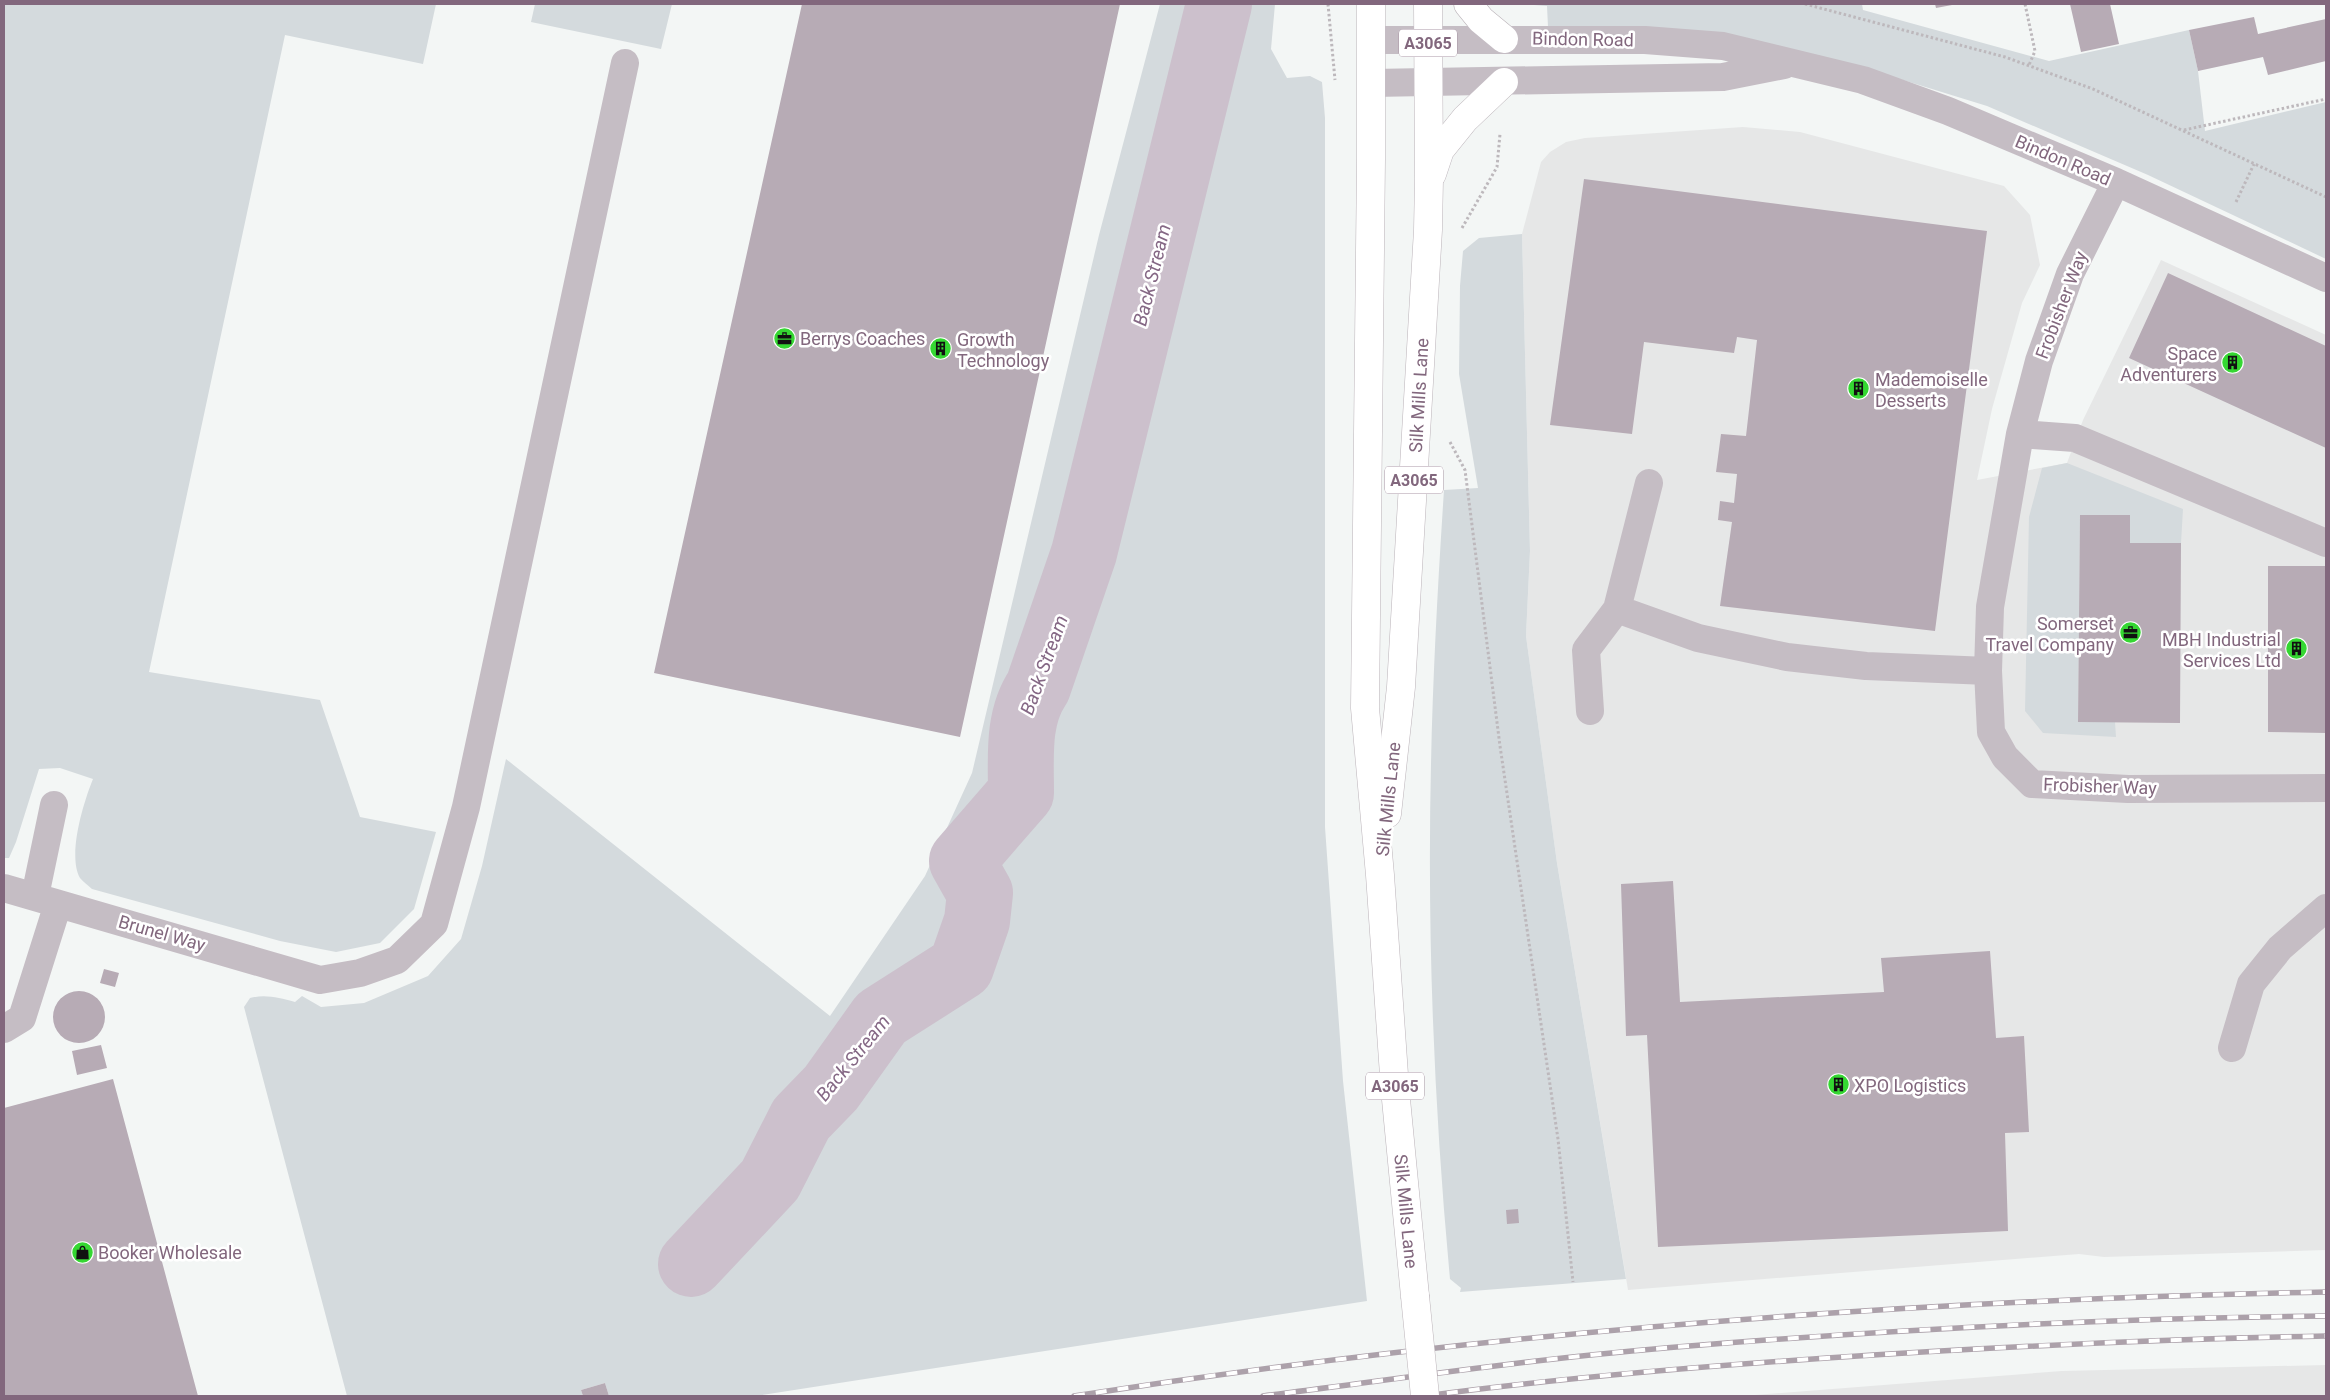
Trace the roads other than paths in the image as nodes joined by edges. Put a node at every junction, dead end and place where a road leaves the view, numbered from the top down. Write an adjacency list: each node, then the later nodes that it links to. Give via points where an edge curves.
1 (1371, 4): 5 (main road, Silk Mills Lane / A3065)
2 (1428, 4): 6 (main road, Silk Mills Lane / A3065)
3 (1468, 4): 4 (main road)
4 (1504, 39): 6 (street, Bindon Road); 8 (street, Bindon Road, via 1645,40 1714,46)
5 (1371, 40): 6 (street, Bindon Road); 10 (main road, Silk Mills Lane / A3065)
6 (1428, 40): 11 (main road, Silk Mills Lane / A3065)
7 (625, 63): 25 (street, Brunel Way, via 466,807 434,924 397,960 360,973 320,980)
8 (1792, 64): 9 (street, Bindon Road, via 1723,77); 13 (street, Bindon Road, via 1863,80 1948,111)
9 (1504, 82): 11 (street, Bindon Road); 12 (main road, via 1465,119 1440,150)
10 (1372, 83): 11 (street, Bindon Road); 23 (main road, Silk Mills Lane / A3065, via 1365,708)
11 (1428, 83): 12 (main road, Silk Mills Lane / A3065)
12 (1430, 180): 23 (main road, Silk Mills Lane / A3065, via 1401,687)
13 (2116, 182): 14 (street, Bindon Road); 15 (street, Frobisher Way, via 2070,274 2039,362)
14 (2326, 278)
15 (2020, 434): 17 (street, via 2075,438); 19 (street, Frobisher Way, via 1990,607)
16 (1649, 483): 18 (street)
17 (2326, 543)
18 (1617, 609): 19 (street, via 1698,638 1788,657 1866,666); 20 (street, via 1586,650)
19 (1988, 671): 21 (street, Frobisher Way, via 1990,732 2005,757 2032,784 2128,789)
20 (1590, 711)
21 (2326, 788)
22 (54, 805): 25 (street)
23 (1380, 875): 29 (main road, Silk Mills Lane / A3065, bridge, via 1395,1090)
24 (4, 888): 25 (street, Brunel Way)
25 (46, 900): 27 (street, via 22,1018)
26 (2326, 908): 28 (street, via 2280,948 2251,984)
27 (4, 1029)
28 (2232, 1048)
29 (1426, 1396)

